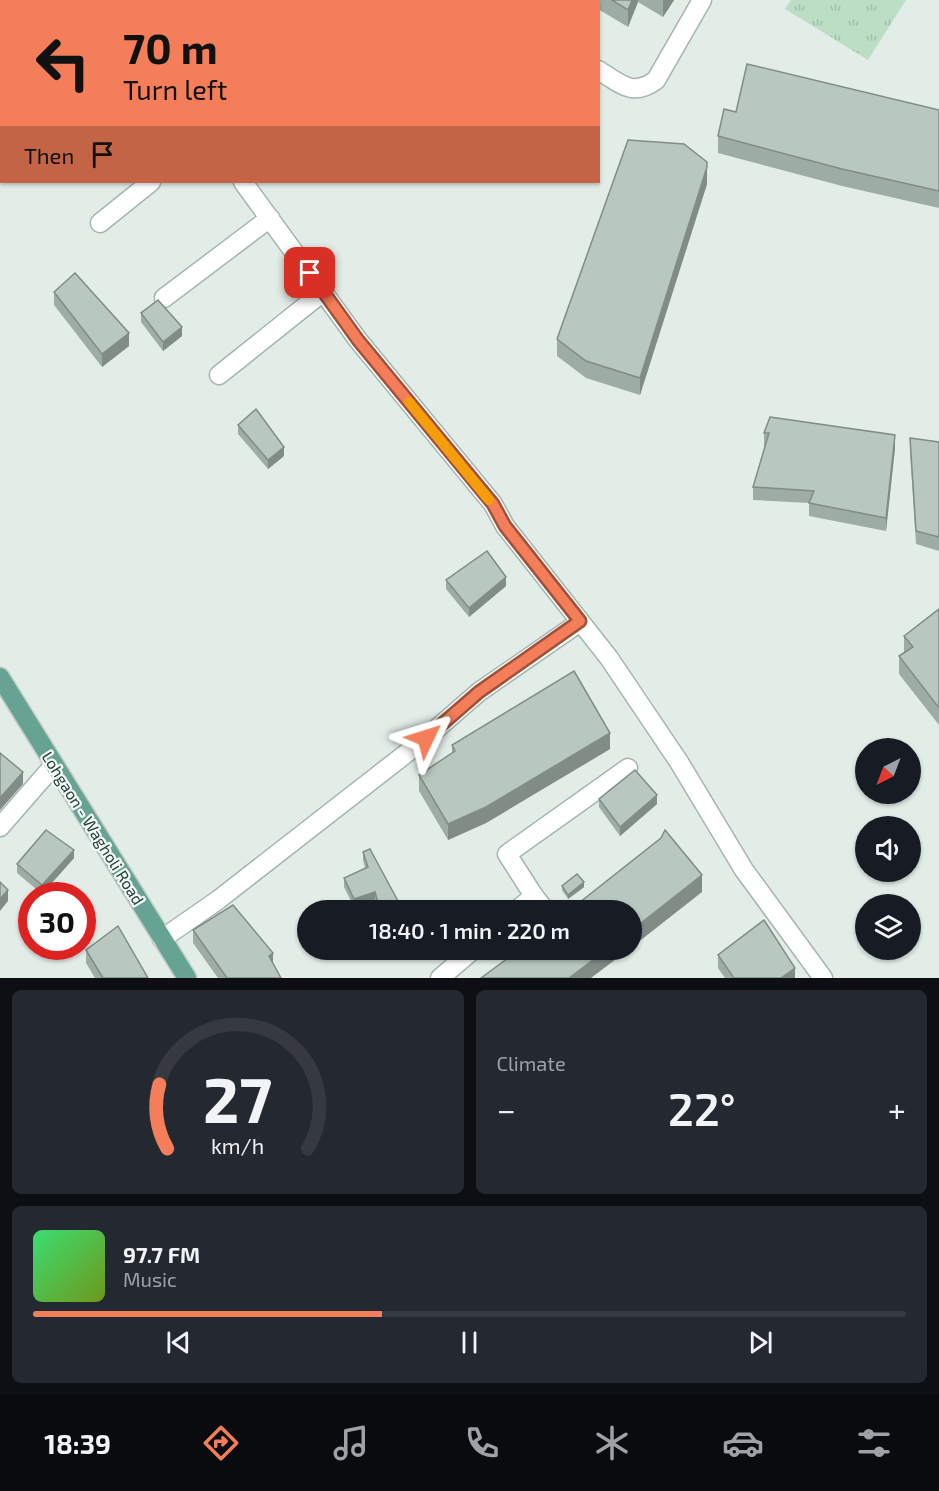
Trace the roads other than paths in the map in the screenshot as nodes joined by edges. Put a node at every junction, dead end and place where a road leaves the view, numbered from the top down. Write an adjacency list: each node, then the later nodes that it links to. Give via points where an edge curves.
1 (702, 0): 2 (street, via 656,80 644,89 629,88)
2 (600, 71)
3 (150, 183): 6 (street)
4 (244, 183): 5 (street)
5 (270, 218): 7 (street); 8 (street)
6 (100, 223)
7 (323, 292): 9 (street); 10 (street, via 493,504 505,526)
8 (164, 298)
9 (219, 375)
10 (580, 621): 18 (street, via 479,692 426,738); 22 (street, via 679,762 744,870)
11 (0, 677): 12 (main road, Lohgaon - Wagholi Road)
12 (54, 765): 14 (street); 18 (main road, Lohgaon - Wagholi Road)
13 (628, 768): 15 (street, via 507,854)
14 (0, 827)
15 (534, 896): 16 (street); 17 (street)
16 (529, 900)
17 (537, 900)
18 (162, 939): 20 (main road, Lohgaon - Wagholi Road)
19 (461, 960): 21 (street)
20 (187, 978)
21 (440, 978)
22 (823, 978)

